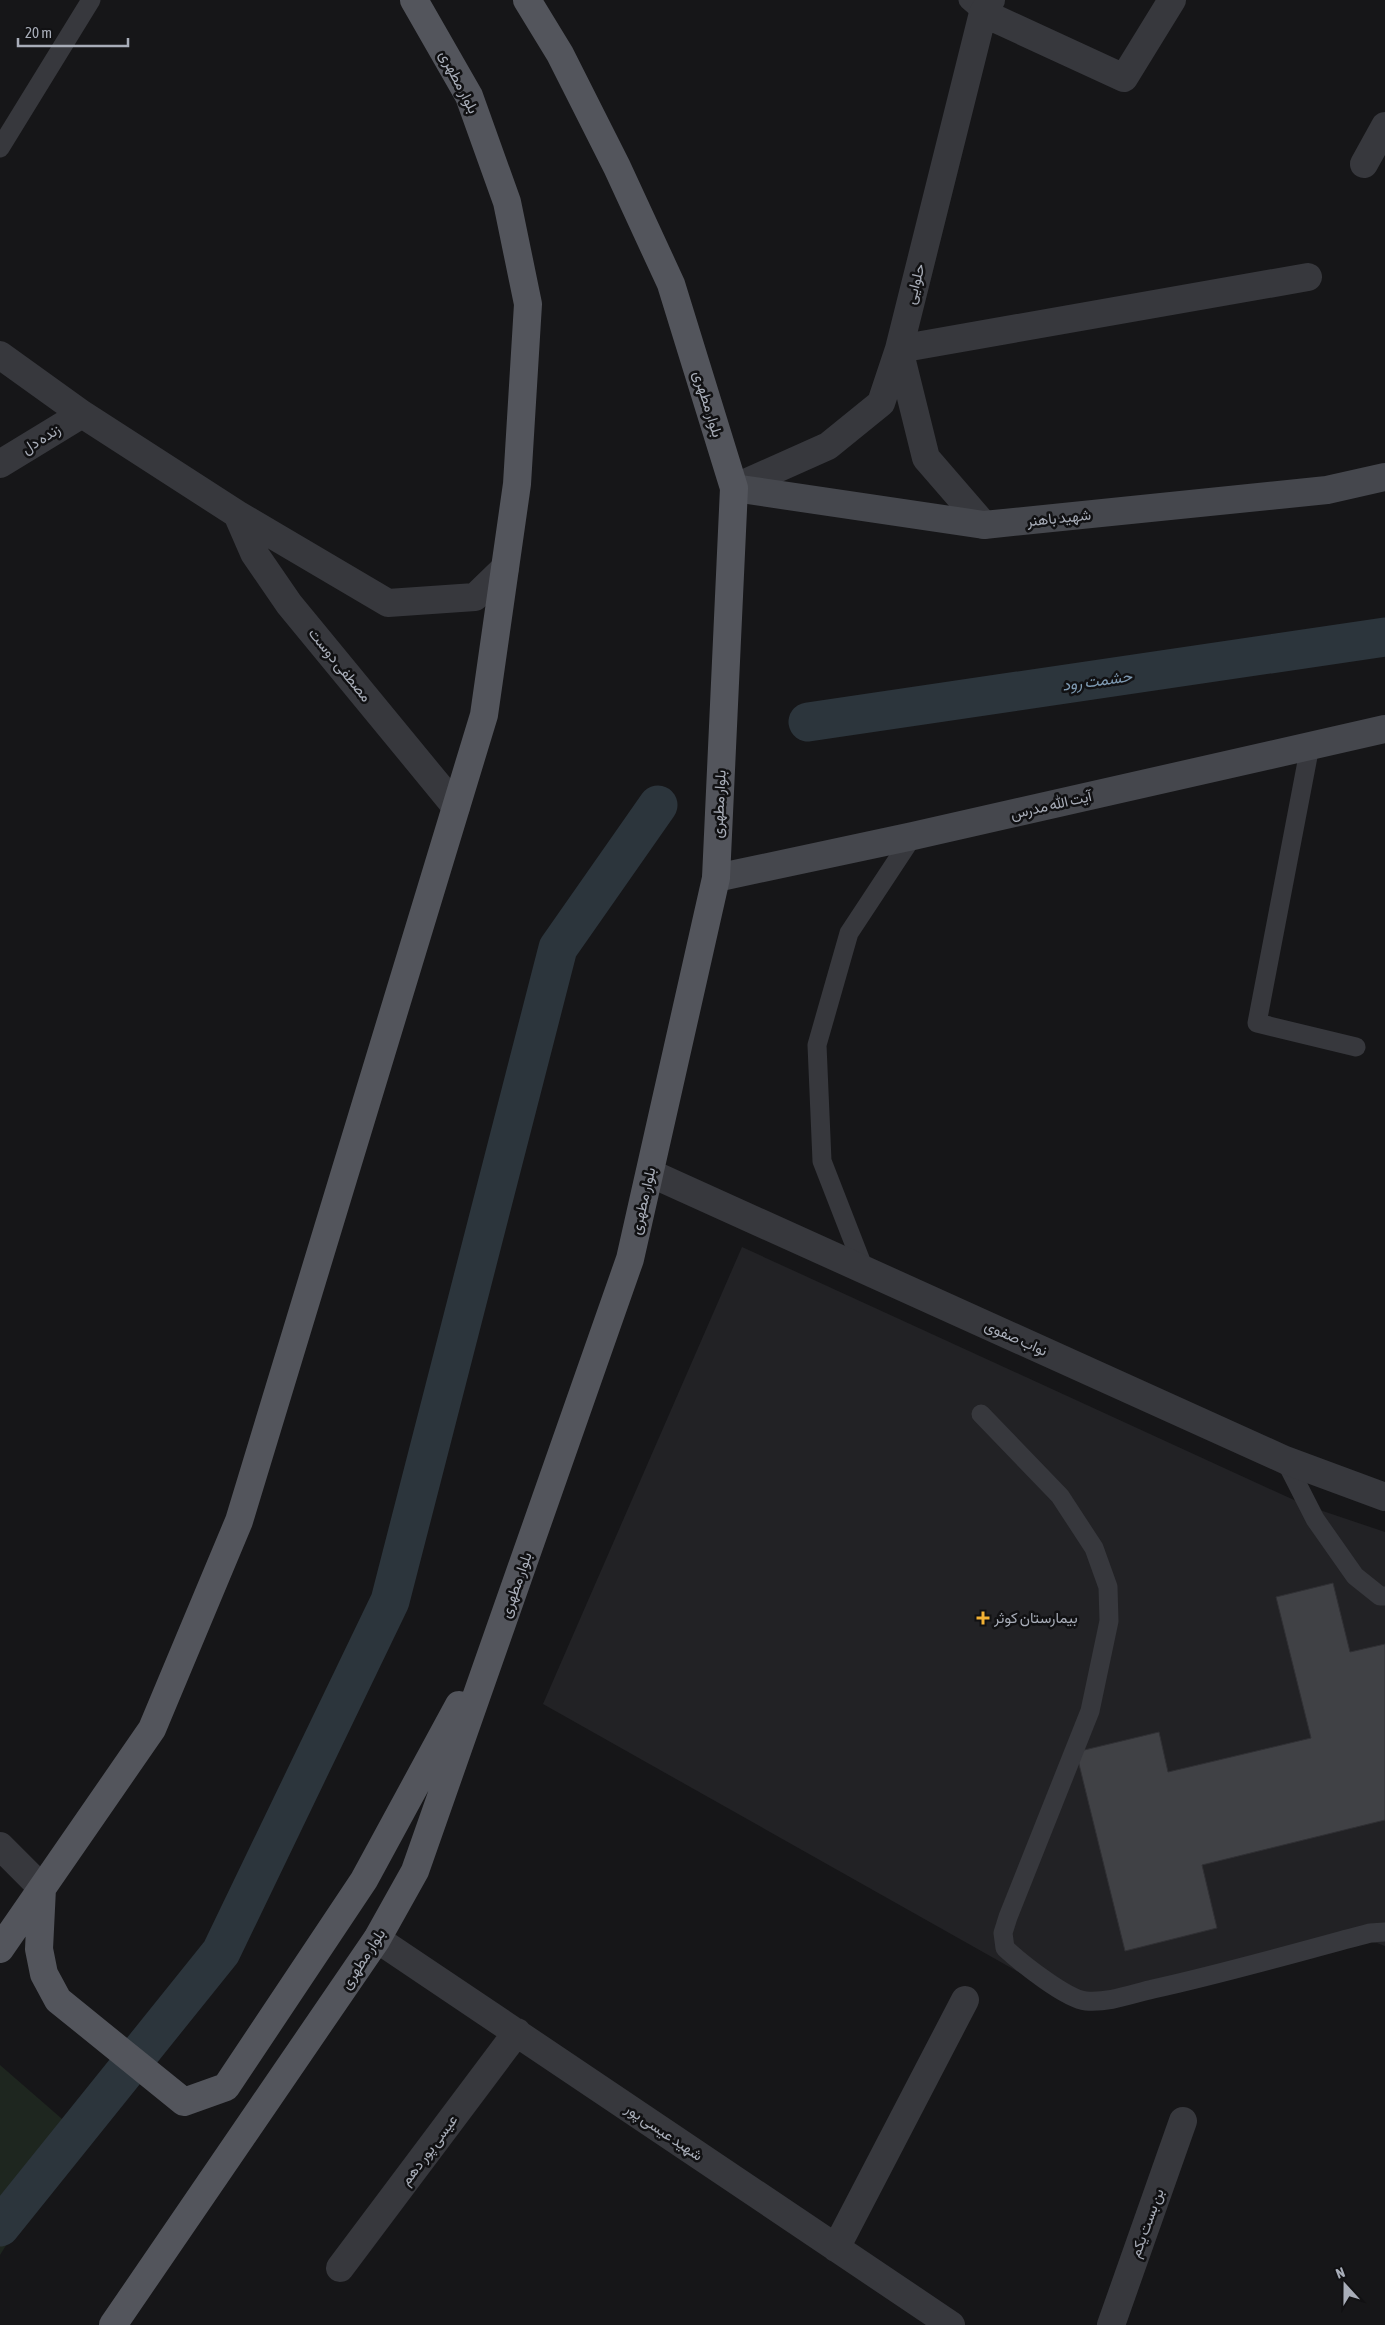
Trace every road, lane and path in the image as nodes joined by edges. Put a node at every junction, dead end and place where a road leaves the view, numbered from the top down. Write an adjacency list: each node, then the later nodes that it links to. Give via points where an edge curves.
1 (91, 0): 7 (lane)
2 (414, 0): 18 (main road, بلوار مطهری, via 469,96 507,202 528,304 517,484)
3 (527, 0): 15 (main road, بلوار مطهری, via 560,54 672,284)
4 (1172, 0): 5 (street, via 1124,78)
5 (980, 4): 10 (street, حلوایی)
6 (1385, 126): 8 (street)
7 (0, 148)
8 (1364, 164)
9 (1308, 277): 10 (street)
10 (900, 349): 15 (street, حلوایی, via 880,403 828,446); 17 (street, via 926,458)
11 (0, 355): 12 (street)
12 (82, 414): 13 (street, زنده دل); 16 (street)
13 (0, 464)
14 (1385, 478): 17 (main road, شهید باهنر, via 1327,490)
15 (734, 488): 17 (main road, شهید باهنر); 23 (main road, بلوار مطهری)
16 (237, 514): 18 (street, via 388,603 475,597); 21 (street, مصطفی دوست, via 254,554 290,604)
17 (984, 526)
18 (504, 568): 21 (main road, بلوار مطهری, via 484,715)
19 (1385, 729): 20 (main road, آیت الله مدرس)
20 (1310, 746): 22 (main road, آیت الله مدرس); 24 (lane, via 1257,1023)
21 (456, 807): 33 (main road, بلوار مطهری, via 239,1521 152,1729)
22 (914, 836): 23 (main road, آیت الله مدرس); 26 (lane, via 849,933 817,1045 822,1161)
23 (716, 878): 25 (main road, بلوار مطهری)
24 (1356, 1047)
25 (650, 1173): 26 (street, نواب صفوی); 31 (main road, بلوار مطهری, via 630,1259)
26 (864, 1269): 28 (street, نواب صفوی)
27 (981, 1414): 34 (lane, via 1060,1496 1094,1548 1108,1587 1109,1621 1090,1711 1008,1917 1003,1933 1005,1948 1065,1993 1085,2001 1107,2000 1370,1933)
28 (1285, 1460): 29 (street, نواب صفوی); 30 (lane, via 1314,1519 1355,1576 1380,1596)
29 (1385, 1496)
30 (1385, 1596)
31 (499, 1632): 33 (main road, via 364,1880 226,2087 184,2102 58,2000 44,1974 39,1949); 35 (main road, بلوار مطهری, via 415,1870)
32 (0, 1846): 33 (street)
33 (42, 1888): 36 (main road, بلوار مطهری)
34 (1385, 1932)
35 (378, 1939): 38 (street, شهید عیسی پور); 43 (main road, بلوار مطهری)
36 (0, 1949)
37 (965, 2000): 40 (street)
38 (517, 2032): 40 (street, شهید عیسی پور); 41 (street, عیسی پور دهم)
39 (1183, 2121): 44 (street, بن بست یکم)
40 (836, 2248): 42 (street, شهید عیسی پور)
41 (340, 2268)
42 (941, 2323)
43 (113, 2325)
44 (1110, 2325)

